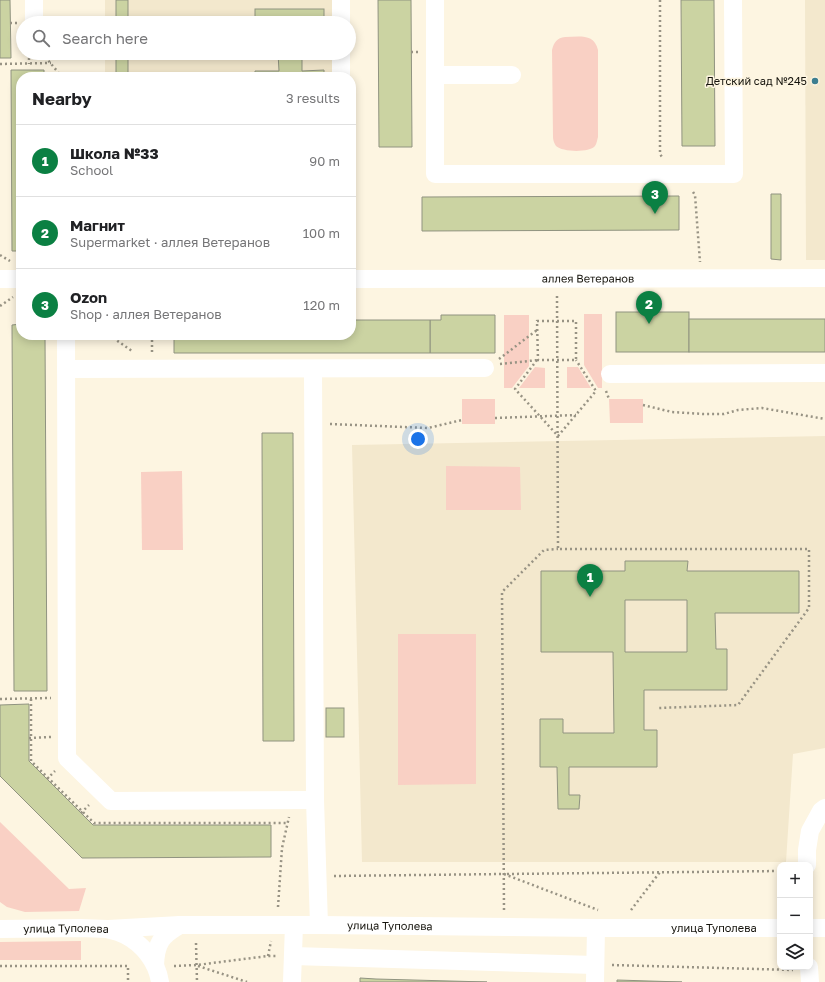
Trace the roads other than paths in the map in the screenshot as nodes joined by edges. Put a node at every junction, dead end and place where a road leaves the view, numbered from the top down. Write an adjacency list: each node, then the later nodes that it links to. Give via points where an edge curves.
1 (34, 0): 5 (street)
2 (341, 0): 6 (street)
3 (435, 0): 9 (street)
4 (733, 0): 9 (street, via 734,174 435,174)
5 (34, 16)
6 (341, 16)
7 (341, 60): 8 (street)
8 (341, 72)
9 (435, 75): 10 (street)
10 (512, 75)
11 (825, 278): 13 (street, аллея Ветеранов)
12 (0, 279): 14 (street)
13 (356, 279)
14 (16, 286)
15 (66, 340): 17 (street)
16 (488, 367): 18 (street)
17 (66, 369): 18 (street); 21 (street, via 67,758 111,801)
18 (313, 369): 21 (street)
19 (825, 373): 20 (street)
20 (610, 374)
21 (315, 800): 26 (street)
22 (825, 808): 23 (street, via 810,831)
23 (807, 862)
24 (188, 925): 25 (street, улица Туполева); 32 (street, улица Туполева); 34 (street, via 169,931 160,940 156,952)
25 (294, 925): 26 (street, улица Туполева); 33 (street)
26 (319, 925): 28 (street, улица Туполева)
27 (4, 927): 32 (street, улица Туполева)
28 (596, 928): 29 (street, улица Туполева); 35 (street)
29 (777, 928)
30 (813, 928): 31 (street)
31 (825, 928)
32 (108, 929): 34 (street, via 135,941)
33 (293, 956): 35 (street); 37 (street)
34 (163, 965): 36 (street)
35 (595, 973)
36 (160, 982)
37 (292, 982)

